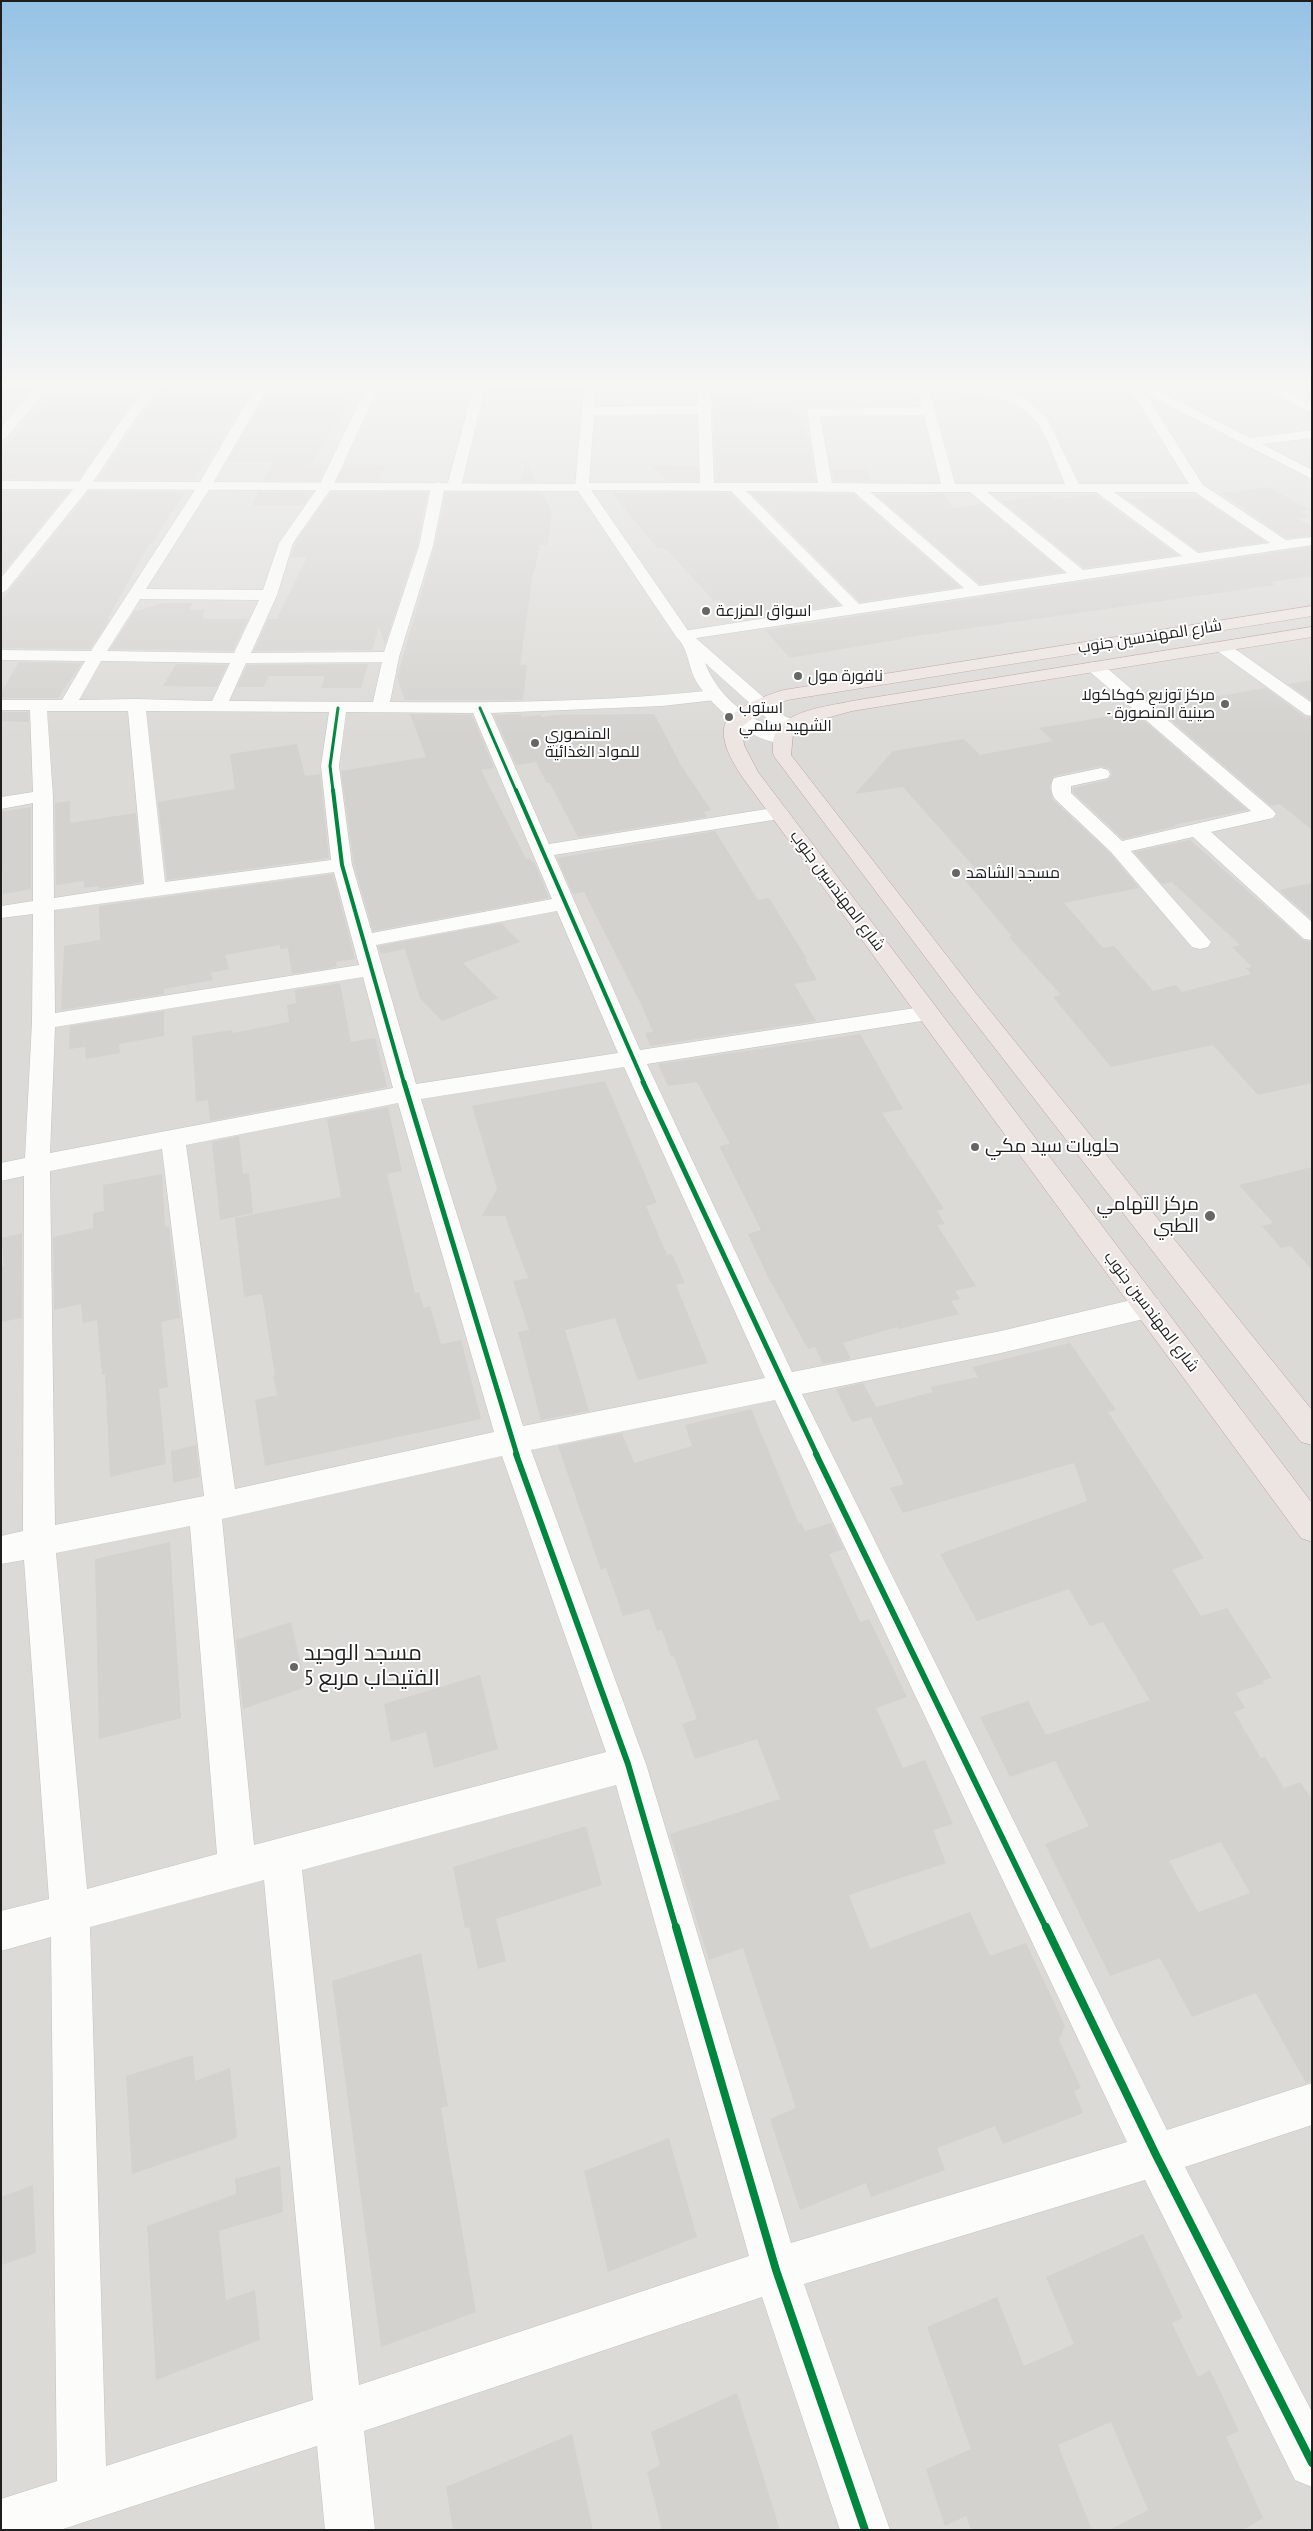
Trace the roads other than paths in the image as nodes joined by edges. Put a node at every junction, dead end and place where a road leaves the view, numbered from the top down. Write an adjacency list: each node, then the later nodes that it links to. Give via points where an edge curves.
1 (72, 500): 15 (street)
2 (195, 500): 17 (street)
3 (316, 500): 18 (street, via 286,543)
4 (435, 500): 26 (street, via 426,546)
5 (591, 500): 22 (street)
6 (747, 500): 19 (street)
7 (871, 500): 16 (street)
8 (988, 500): 14 (street)
9 (1116, 500): 13 (street)
10 (1216, 500): 12 (street)
11 (1312, 541): 12 (street)
12 (1283, 545): 13 (street)
13 (1193, 557): 14 (street)
14 (1079, 576): 16 (street)
15 (1, 588)
16 (975, 590): 19 (street)
17 (135, 594): 18 (street); 25 (street)
18 (269, 595): 27 (street)
19 (855, 609): 22 (street)
20 (1312, 611): 30 (highway, شارع المهندسين جنوب, via 814,690)
21 (1312, 632): 23 (highway, شارع المهندسين جنوب)
22 (688, 640): 29 (street, via 696,666); 30 (street)
23 (1222, 647): 28 (highway, شارع المهندسين جنوب); 39 (street)
24 (1, 655): 25 (street)
25 (96, 656): 27 (street); 31 (street)
26 (391, 657): 27 (street); 38 (street)
27 (240, 658): 35 (street)
28 (1095, 667): 41 (highway, شارع المهندسين جنوب, via 852,706 806,718); 46 (street, via 1266,814)
29 (715, 695): 37 (street, via 662,701); 40 (street)
30 (760, 703): 40 (highway, شارع المهندسين جنوب); 41 (street)
31 (68, 704): 32 (street); 34 (street)
32 (136, 704): 35 (street); 50 (street)
33 (1, 705): 34 (street)
34 (38, 705): 43 (street)
35 (219, 705): 36 (street)
36 (338, 708): 38 (street); 49 (street, via 330,766)
37 (480, 708): 38 (street); 48 (street)
38 (380, 709)
39 (1312, 711)
40 (739, 719): 41 (street, via 765,732); 45 (highway, شارع المهندسين جنوب, via 733,726 736,752)
41 (787, 731): 66 (highway, via 782,755 967,997)
42 (1101, 774): 47 (street, via 1061,782 1062,795)
43 (43, 796): 44 (street); 52 (street)
44 (1, 803)
45 (779, 813): 48 (street); 57 (highway, شارع المهندسين جنوب)
46 (1198, 831): 47 (street); 54 (street)
47 (1118, 848): 55 (street)
48 (542, 851): 51 (street)
49 (342, 865): 50 (street); 56 (street)
50 (155, 888): 52 (street)
51 (564, 903): 56 (street); 59 (street)
52 (44, 906): 53 (street); 58 (street)
53 (1, 912)
54 (1312, 934)
55 (1200, 942)
56 (369, 955): 58 (street); 60 (street)
57 (928, 1013): 59 (street); 64 (highway, شارع المهندسين جنوب)
58 (44, 1022): 62 (street)
59 (632, 1058): 60 (street); 65 (street)
60 (408, 1093): 61 (street); 67 (street)
61 (173, 1140): 62 (street); 68 (street)
62 (37, 1166): 63 (street); 70 (street)
63 (1, 1172)
64 (1148, 1307): 65 (street, via 1001,1342); 69 (highway, شارع المهندسين جنوب)
65 (783, 1385): 67 (street); 78 (street)
66 (1312, 1433)
67 (512, 1441): 68 (street); 72 (street)
68 (213, 1507): 70 (street); 74 (street)
69 (1312, 1528)
70 (39, 1541): 71 (street); 75 (street)
71 (1, 1550)
72 (628, 1764): 73 (street); 79 (street)
73 (281, 1855): 74 (street); 80 (street)
74 (237, 1868): 75 (street)
75 (70, 1912): 76 (street); 82 (street)
76 (1, 1931)
77 (1312, 2104): 78 (street)
78 (1156, 2155): 79 (street); 81 (street)
79 (776, 2270): 80 (street); 85 (street)
80 (340, 2415): 82 (street); 84 (street)
81 (1312, 2463)
82 (82, 2497): 83 (street)
83 (1, 2524)
84 (350, 2530)
85 (865, 2530)

